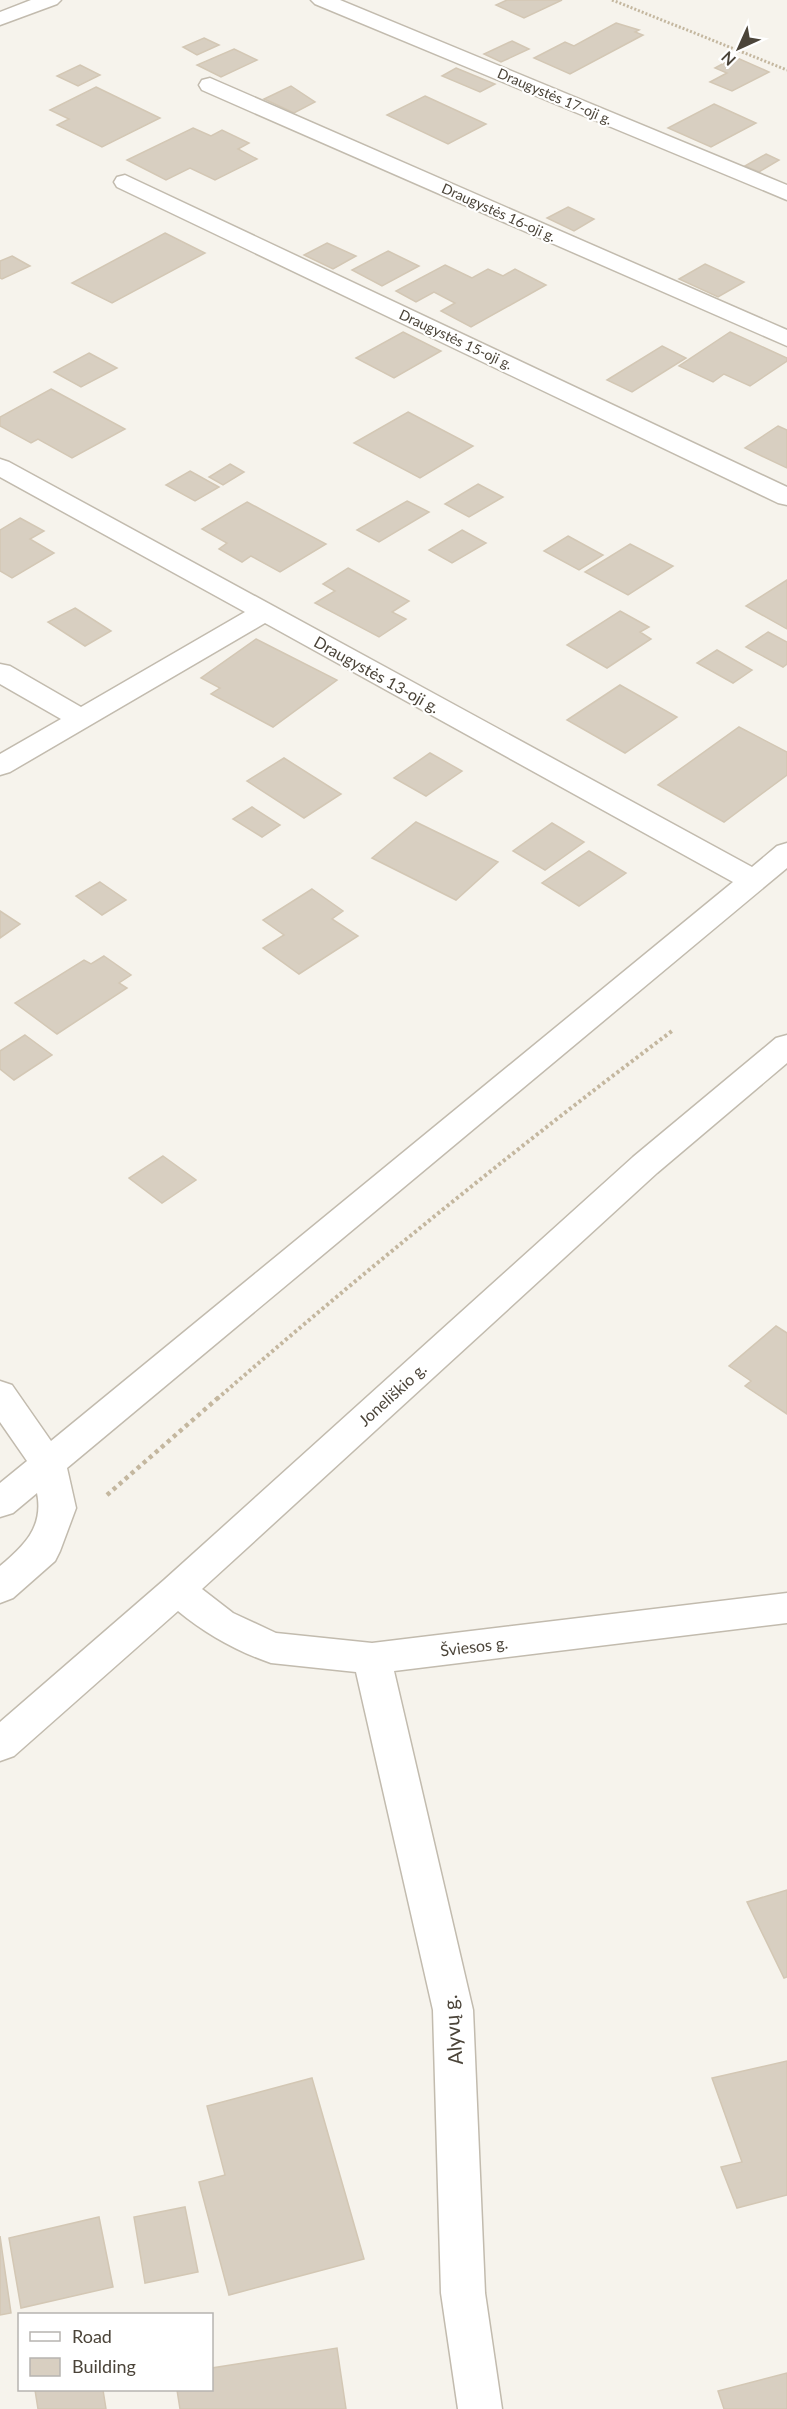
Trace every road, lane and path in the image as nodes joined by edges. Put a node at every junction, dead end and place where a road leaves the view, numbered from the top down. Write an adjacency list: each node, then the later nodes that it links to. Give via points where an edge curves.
1 (50, 0): 4 (street)
2 (322, 0): 8 (street, Draugystės 17-oji g.)
3 (612, 0): 5 (path)
4 (0, 19)
5 (787, 70)
6 (210, 85): 9 (street, Draugystės 16-oji g.)
7 (125, 182): 11 (street, Draugystės 15-oji g.)
8 (787, 193)
9 (787, 339)
10 (0, 467): 12 (street, Draugystės 13-oji g.)
11 (787, 497)
12 (265, 612): 14 (street); 17 (street, Draugystės 13-oji g.)
13 (0, 672): 14 (street)
14 (82, 718): 15 (street)
15 (0, 766)
16 (787, 853): 17 (street)
17 (753, 880): 21 (street)
18 (672, 1031): 22 (path, via 578,1101 327,1304)
19 (787, 1046): 25 (street, Joneliškio g., via 645,1165)
20 (0, 1394): 21 (street)
21 (48, 1464): 23 (street); 24 (street, via 58,1508 42,1551)
22 (104, 1497)
23 (0, 1503)
24 (0, 1588)
25 (177, 1590): 27 (street, Šviesos g., via 220,1624 272,1648); 28 (street, Joneliškio g.)
26 (787, 1608): 27 (street, Šviesos g.)
27 (372, 1658): 29 (street, Alyvų g., via 453,2010 463,2293)
28 (0, 1745)
29 (480, 2409)

